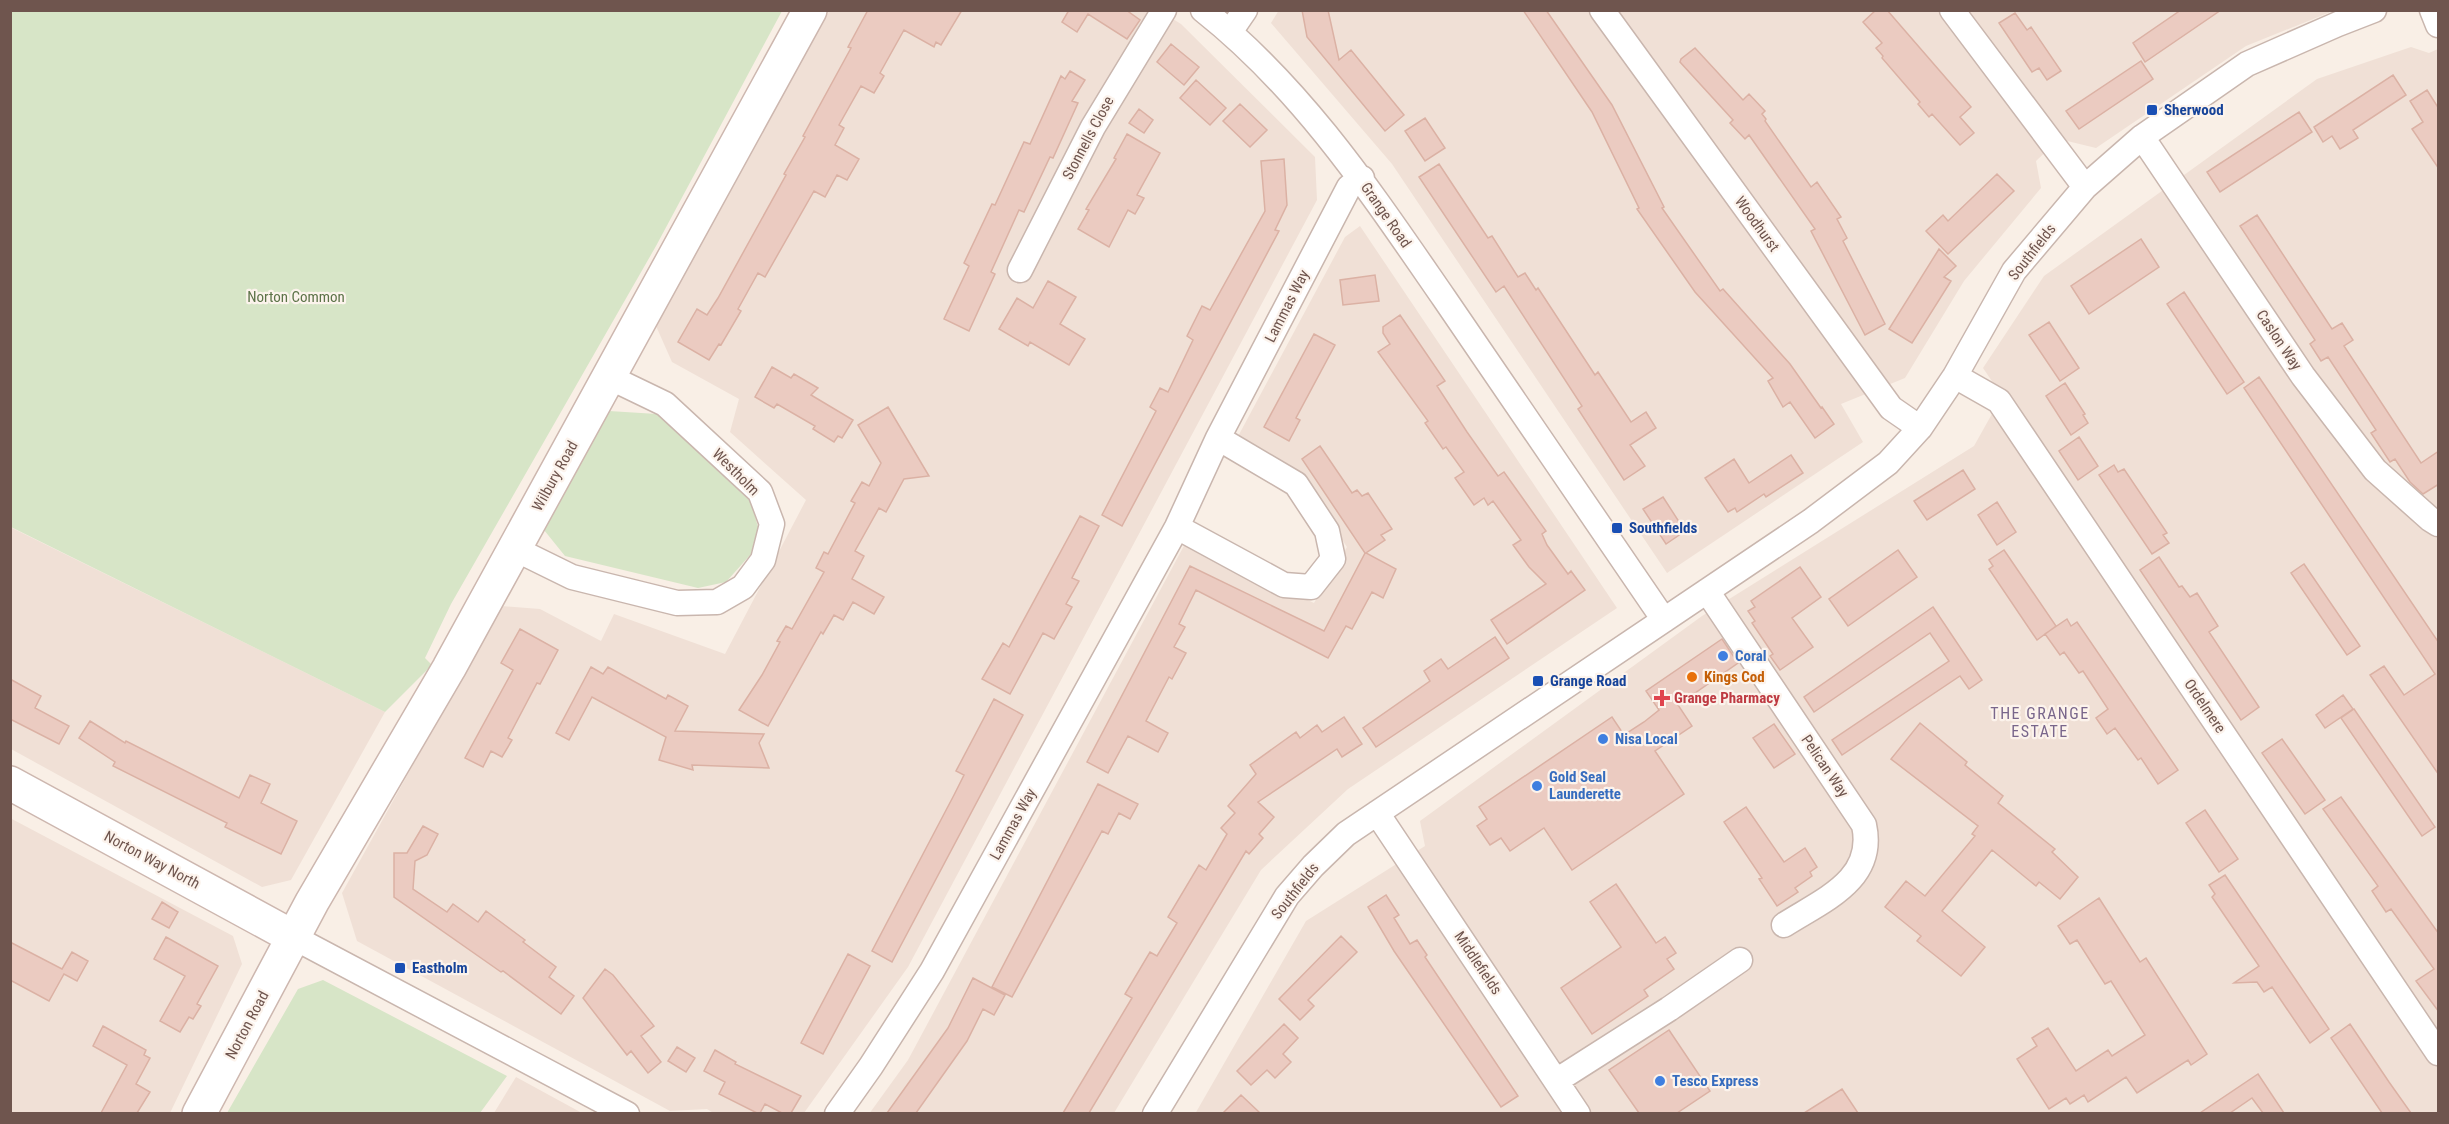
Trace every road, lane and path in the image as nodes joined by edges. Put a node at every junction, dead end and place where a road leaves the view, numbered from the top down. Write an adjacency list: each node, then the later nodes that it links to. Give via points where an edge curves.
1 (810, 10): 16 (street, Wilbury Road)
2 (1164, 10): 14 (street, Stonnells Close, via 1093,127)
3 (1203, 10): 10 (street, Grange Road)
4 (1245, 10): 10 (street)
5 (1602, 10): 17 (street, Woodhurst, via 1891,408)
6 (1952, 10): 13 (street)
7 (2374, 10): 11 (street, Southfields, via 2247,64)
8 (2432, 10): 9 (street)
9 (2439, 25)
10 (1230, 32): 12 (street, Grange Road, via 1291,91)
11 (2142, 137): 13 (street, Southfields); 19 (street, Caslon Way, via 2303,376 2375,470)
12 (1362, 178): 18 (street, Lammas Way, via 1349,187); 23 (street, Grange Road)
13 (2085, 187): 15 (street, Southfields, via 2014,272)
14 (1020, 270)
15 (1955, 376): 17 (street, Southfields); 29 (street, Ordelmere, via 1999,401)
16 (609, 377): 21 (street, Wilbury Road); 21 (street, Westholm, via 665,404 760,492 772,524 763,560 744,587 717,602 677,603 572,577)
17 (1920, 428): 22 (street, Southfields, via 1887,463)
18 (1218, 438): 20 (street, Lammas Way); 20 (street, via 1296,484 1327,531 1332,559 1311,587 1284,585)
19 (2439, 524)
20 (1177, 527): 33 (street, Lammas Way, via 932,971)
21 (515, 549): 27 (street, Wilbury Road)
22 (1707, 591): 23 (street, Southfields); 26 (street, Pelican Way, via 1864,825 1867,846 1853,878)
23 (1664, 621): 25 (street, Southfields)
24 (10, 783): 27 (street, Norton Way North)
25 (1377, 813): 30 (street, Middlefields); 34 (street, Southfields, via 1346,834 1287,896)
26 (1784, 925)
27 (293, 937): 31 (street, Norton Road); 32 (street)
28 (1740, 960): 30 (street)
29 (2439, 1053)
30 (1556, 1081): 35 (street, Middlefields)
31 (199, 1113)
32 (627, 1113)
33 (837, 1113)
34 (1155, 1113)
35 (1578, 1113)

